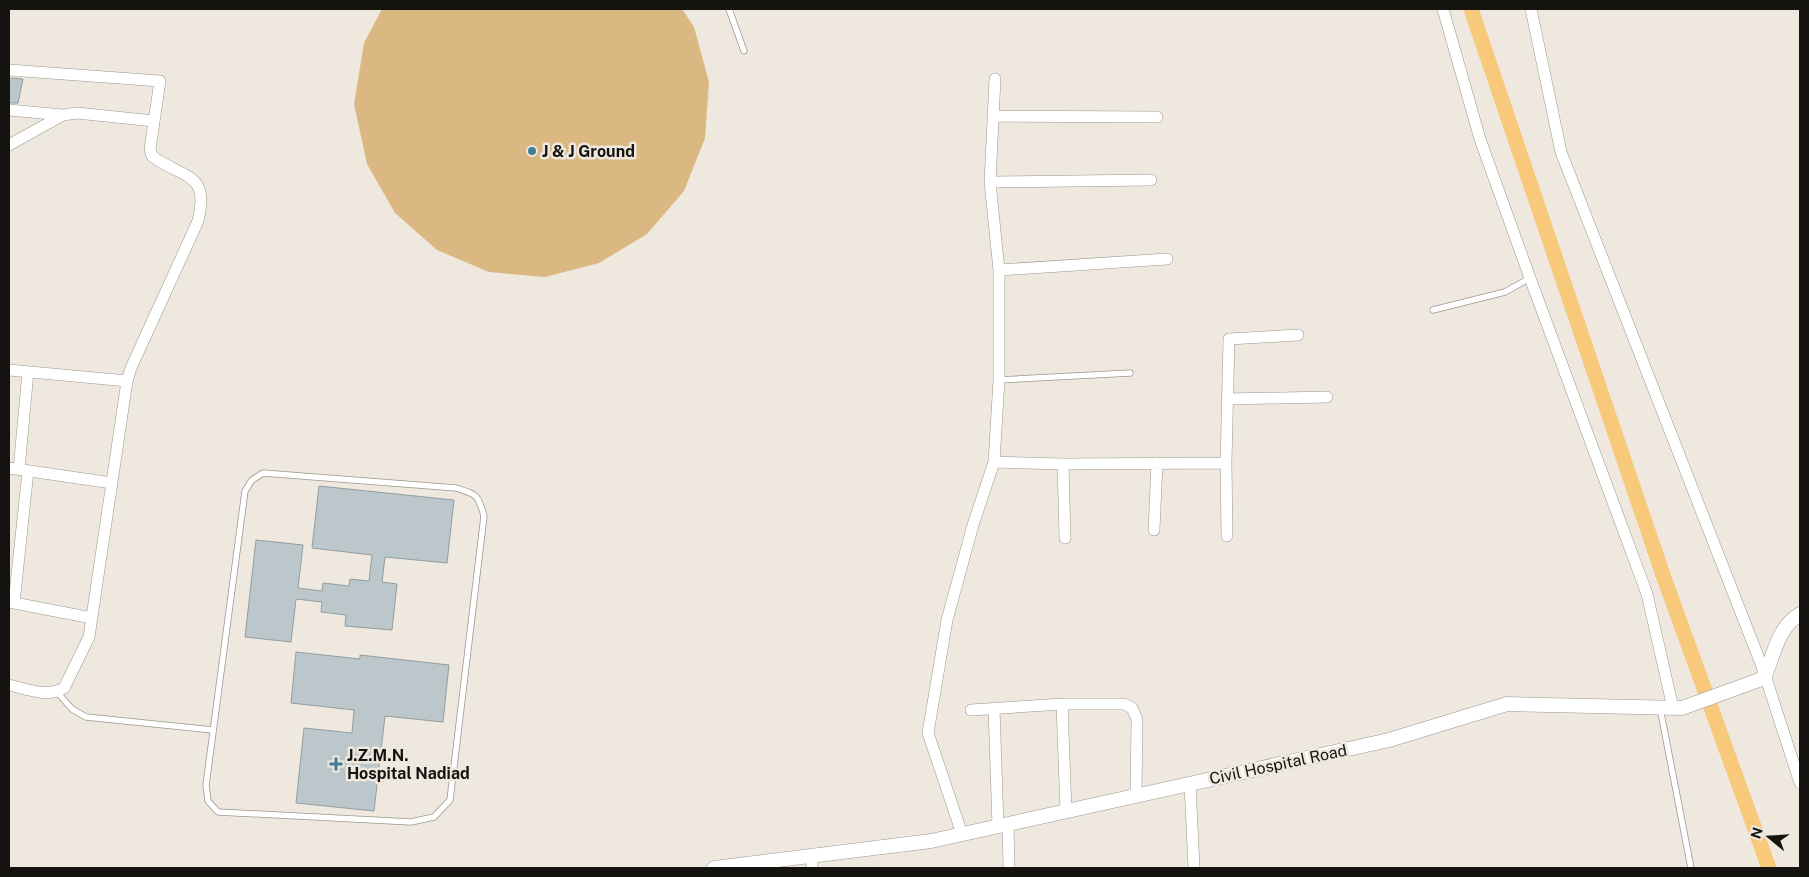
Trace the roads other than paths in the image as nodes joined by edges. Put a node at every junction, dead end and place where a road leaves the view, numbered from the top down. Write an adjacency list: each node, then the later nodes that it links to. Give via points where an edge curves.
1 (729, 9): 4 (lane)
2 (1443, 9): 17 (street, via 1480,139)
3 (1531, 9): 39 (street, via 1561,152)
4 (744, 51)
5 (9, 70): 11 (street, via 160,81)
6 (995, 79): 9 (street)
7 (9, 110): 8 (street)
8 (63, 116): 11 (street, via 77,112); 12 (street)
9 (993, 116): 10 (street); 14 (street)
10 (1157, 117)
11 (154, 121): 24 (street, via 152,156 194,180 200,188 202,203 198,221)
12 (9, 145)
13 (1151, 180): 14 (street)
14 (990, 182): 16 (street)
15 (1167, 259): 16 (street)
16 (999, 270): 23 (street)
17 (1530, 278): 18 (lane, via 1505,292); 44 (street, via 1647,594)
18 (1433, 310)
19 (1298, 335): 26 (street, via 1230,339)
20 (9, 370): 21 (street)
21 (28, 372): 24 (street); 31 (street)
22 (1130, 373): 23 (lane)
23 (999, 380): 27 (street)
24 (127, 381): 32 (street)
25 (1327, 397): 26 (street)
26 (1228, 399): 28 (street)
27 (994, 462): 30 (street); 52 (street, via 947,620 928,733)
28 (1226, 462): 29 (street); 34 (street)
29 (1157, 463): 30 (street); 33 (street)
30 (1062, 464): 35 (street)
31 (19, 469): 32 (street); 36 (street)
32 (112, 483): 38 (street)
33 (1154, 530)
34 (1227, 536)
35 (1065, 538)
36 (11, 603): 38 (street)
37 (1800, 614): 39 (street, via 1782,630)
38 (92, 618): 41 (street, via 89,637 64,688)
39 (1762, 678): 44 (street, Civil Hospital Road); 47 (street)
40 (9, 685): 41 (street, via 48,694)
41 (58, 692): 46 (lane, via 72,709 86,717)
42 (1062, 704): 43 (street); 49 (street, via 1124,704 1132,708 1136,719); 50 (street)
43 (994, 708): 45 (street); 51 (street)
44 (1672, 708): 48 (street, Civil Hospital Road, via 1507,704 1389,740); 58 (lane)
45 (971, 710)
46 (213, 730): 46 (lane, via 245,491 252,480 262,473 456,488 480,500 484,516 450,800 434,817 411,822 218,812 208,801 206,785)
47 (1800, 783)
48 (1190, 784): 49 (street, Civil Hospital Road); 57 (street)
49 (1136, 796): 50 (street, Civil Hospital Road)
50 (1066, 811): 51 (street, Civil Hospital Road)
51 (1003, 825): 52 (street, Civil Hospital Road); 56 (street)
52 (962, 834): 53 (street, Civil Hospital Road)
53 (812, 862): 54 (street, Civil Hospital Road)
54 (751, 866): 55 (street, Civil Hospital Road)
55 (714, 868)
56 (1010, 868)
57 (1194, 868)
58 (1691, 868)

